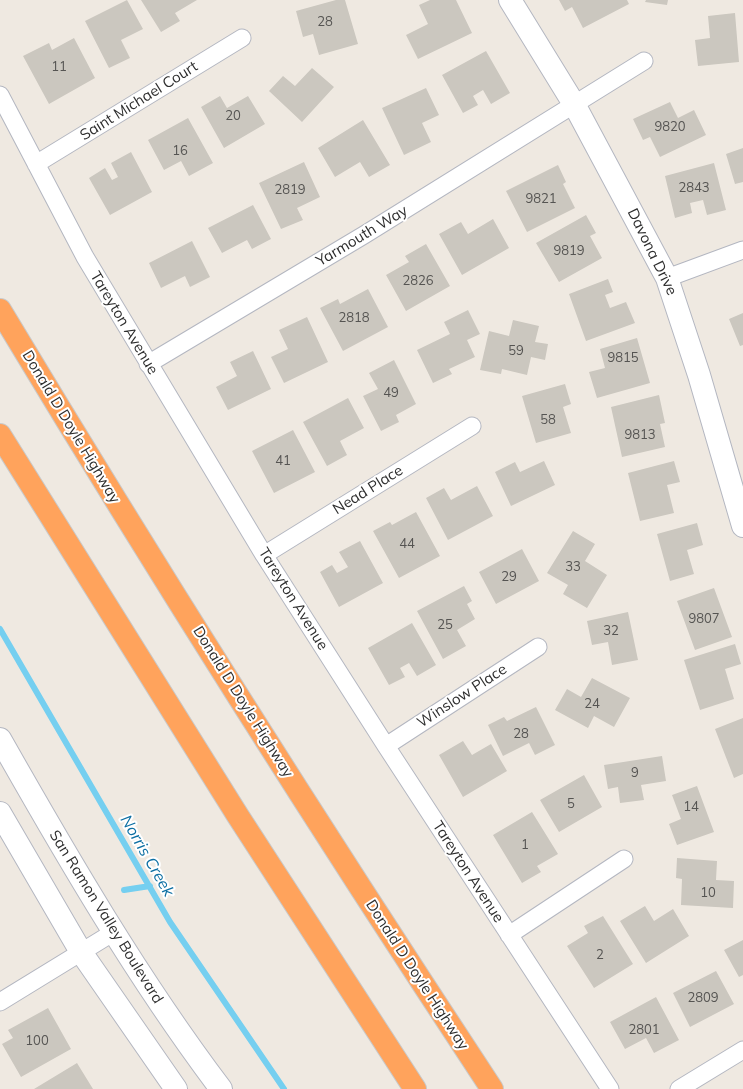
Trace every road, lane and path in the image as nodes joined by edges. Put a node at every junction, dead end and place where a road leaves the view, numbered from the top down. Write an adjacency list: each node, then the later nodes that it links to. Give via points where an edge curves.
1 (510, 0): 5 (main road, Davona Drive)
2 (242, 38): 6 (street, Saint Michael Court)
3 (644, 60): 5 (street, Yarmouth Way)
4 (0, 95): 6 (street, Tareyton Avenue)
5 (574, 104): 8 (main road, Davona Drive); 10 (street, Yarmouth Way, via 364,235)
6 (36, 164): 10 (street, Tareyton Avenue, via 85,257)
7 (743, 250): 8 (street)
8 (667, 278): 13 (main road, Davona Drive, via 699,375)
9 (0, 310): 28 (highway, Donald D Doyle Highway, via 179,601 407,961)
10 (148, 364): 14 (street, Tareyton Avenue)
11 (472, 426): 14 (street, Nead Place)
12 (0, 435): 27 (highway, via 234,809)
13 (743, 526)
14 (264, 555): 17 (street, Tareyton Avenue)
15 (538, 647): 17 (street, Winslow Place)
16 (0, 739): 20 (main road, San Ramon Valley Boulevard)
17 (386, 746): 21 (street, Tareyton Avenue)
18 (0, 813): 22 (main road)
19 (624, 860): 21 (street)
20 (114, 932): 22 (street); 26 (main road, San Ramon Valley Boulevard, via 178,1031)
21 (509, 935): 29 (street, Tareyton Avenue)
22 (81, 952): 23 (street); 25 (main road)
23 (0, 1002)
24 (743, 1050): 30 (street)
25 (176, 1089)
26 (221, 1089)
27 (415, 1089)
28 (492, 1089)
29 (610, 1089)
30 (680, 1089)

